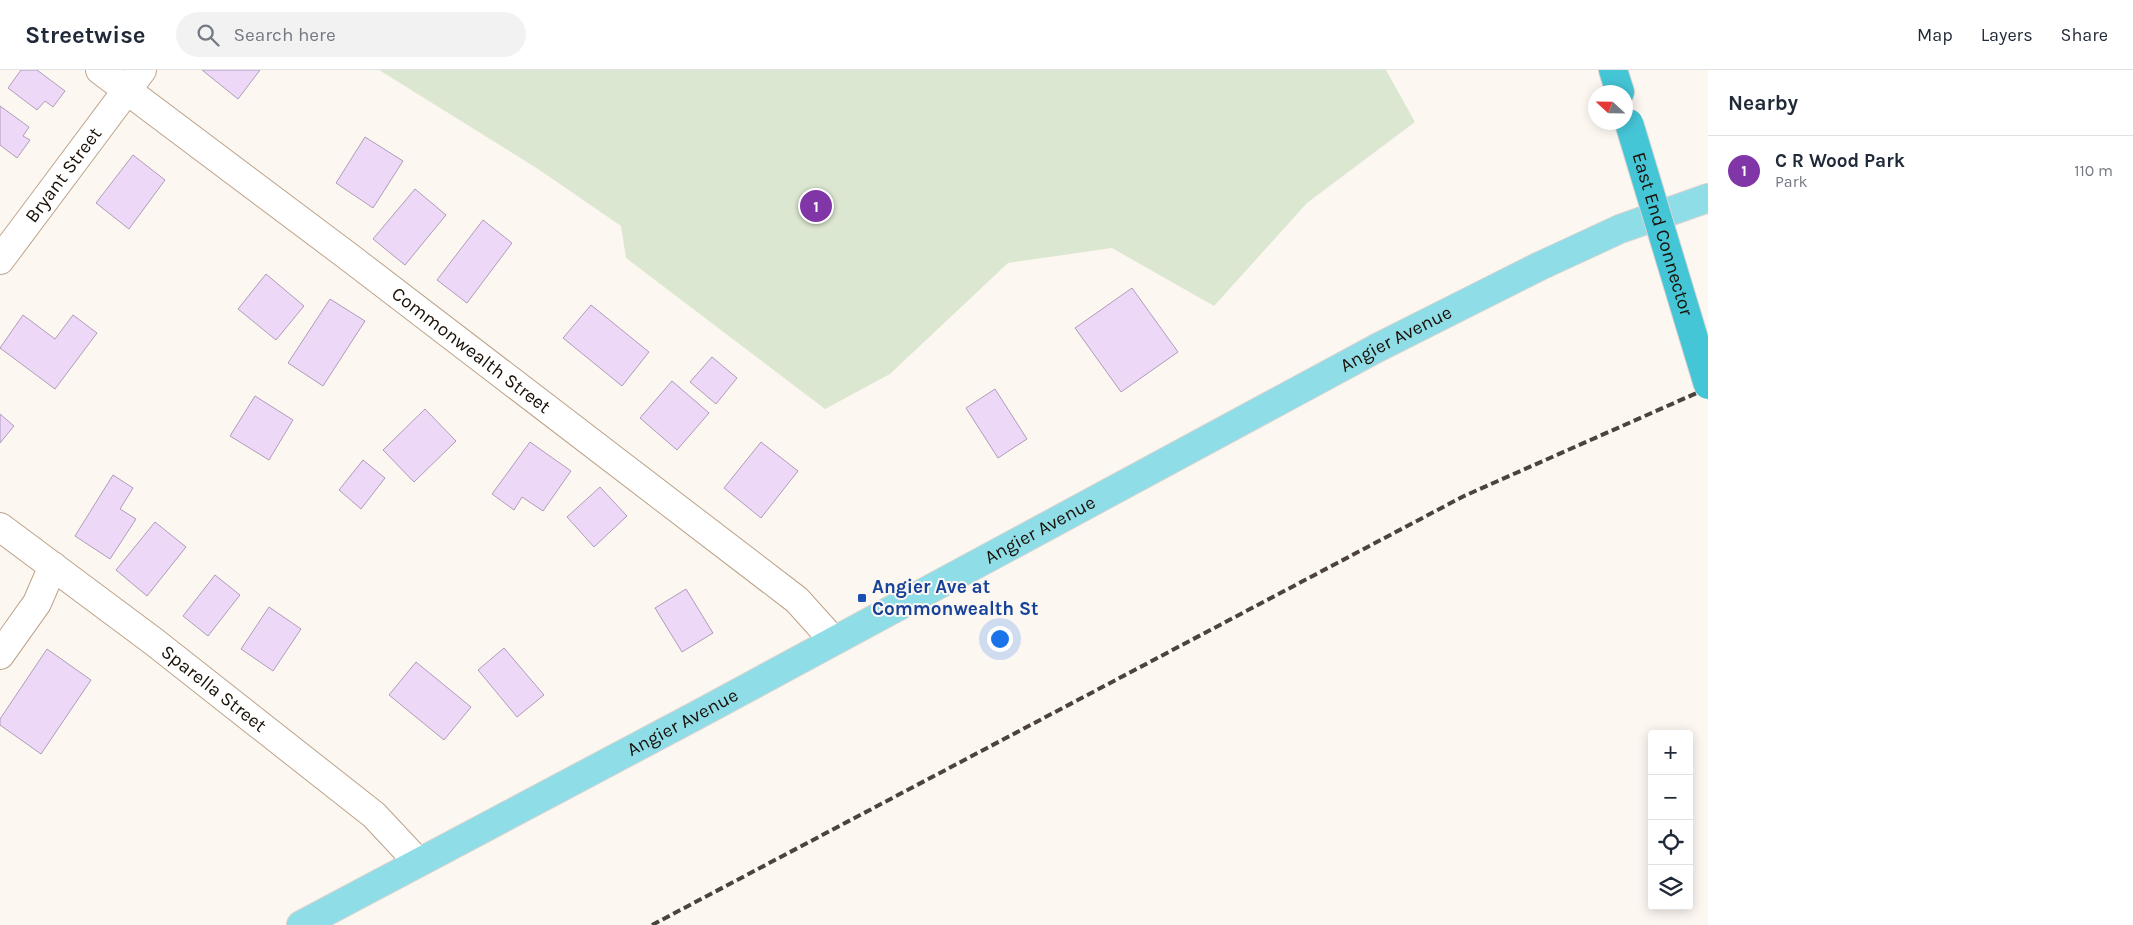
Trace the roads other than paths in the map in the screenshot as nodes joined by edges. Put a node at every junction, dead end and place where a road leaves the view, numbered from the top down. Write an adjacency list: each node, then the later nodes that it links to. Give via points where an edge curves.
1 (100, 70): 3 (street, Commonwealth Street)
2 (1613, 70): 4 (highway)
3 (134, 80): 7 (street, Bryant Street); 11 (street, Commonwealth Street, via 373,275 797,600)
4 (1618, 85)
5 (1631, 130): 8 (highway, East End Connector, bridge)
6 (1708, 198): 11 (main road, Angier Avenue, via 1620,229 1377,348)
7 (0, 260)
8 (1708, 385)
9 (0, 526): 10 (street, Sparella Street)
10 (52, 566): 12 (street, via 37,603); 13 (street, Sparella Street, via 374,815)
11 (832, 640): 13 (main road, Angier Avenue)
12 (0, 655)
13 (418, 862): 14 (main road, Angier Avenue)
14 (301, 925)

